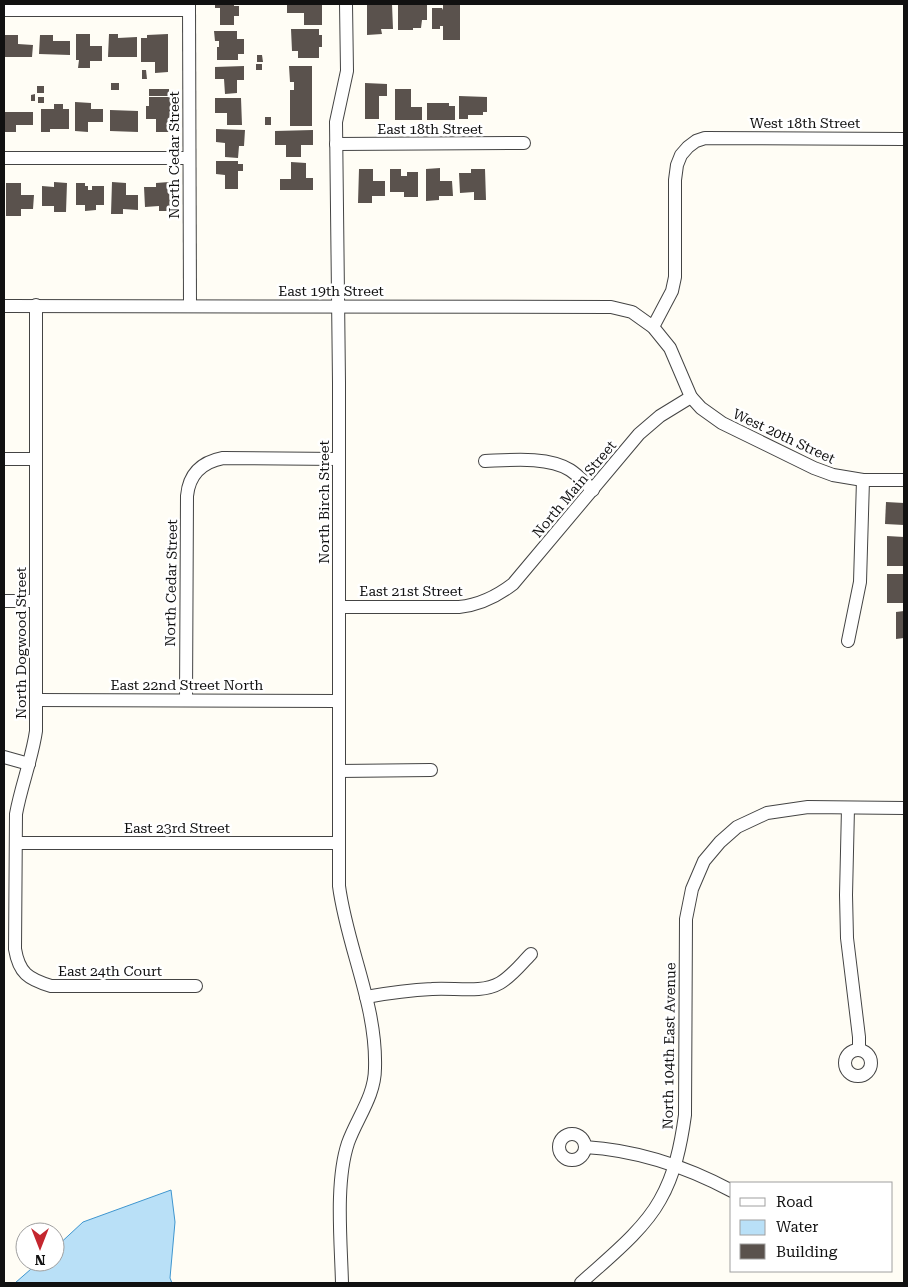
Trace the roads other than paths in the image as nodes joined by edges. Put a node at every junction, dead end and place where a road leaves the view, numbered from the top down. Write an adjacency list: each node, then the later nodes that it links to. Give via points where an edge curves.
1 (346, 4): 5 (street, North Birch Street, via 346,71 336,122)
2 (189, 7): 3 (street); 8 (street, North Cedar Street)
3 (4, 10)
4 (904, 139): 13 (street, West 18th Street, via 705,138 696,141 681,155 677,165 675,277 672,291)
5 (336, 144): 6 (street, East 18th Street); 12 (street, North Birch Street)
6 (524, 144)
7 (4, 158): 8 (street)
8 (189, 158): 11 (street, North Cedar Street)
9 (4, 306): 10 (street, East 19th Street)
10 (36, 306): 11 (street, East 19th Street); 16 (street, North Dogwood Street)
11 (190, 306): 12 (street, East 19th Street)
12 (338, 306): 13 (street, East 19th Street, via 611,307 632,312); 17 (street, North Birch Street)
13 (653, 327): 14 (street, East 19th Street, via 670,348)
14 (691, 397): 19 (street, West 20th Street, via 722,423 814,468); 21 (street, North Main Street, via 648,425)
15 (4, 459): 16 (street)
16 (35, 459): 23 (street, North Dogwood Street)
17 (339, 459): 25 (street, North Birch Street); 28 (street, North Cedar Street, via 223,458 210,461 190,480 187,496)
18 (485, 461): 21 (street, via 550,463 569,469)
19 (863, 480): 20 (street, West 20th Street); 26 (street, via 860,582)
20 (904, 480)
21 (593, 490): 24 (street, North Main Street, via 513,584)
22 (4, 601): 23 (street)
23 (36, 601): 27 (street, North Dogwood Street)
24 (483, 603): 25 (street, East 21st Street, via 459,607)
25 (339, 607): 29 (street, North Birch Street)
26 (848, 641)
27 (36, 700): 28 (street, East 22nd Street North); 31 (street, North Dogwood Street, via 36,731)
28 (186, 700): 29 (street, East 22nd Street North)
29 (339, 701): 33 (street, North Birch Street)
30 (4, 757): 31 (street)
31 (29, 764): 36 (street, North Dogwood Street, via 16,814)
32 (431, 770): 33 (street)
33 (339, 771): 37 (street, North Birch Street)
34 (848, 808): 35 (street, North 104th East Avenue); 42 (street, via 847,938); 44 (street, North 104th East Avenue, via 808,807 767,813 737,827 704,860 692,889 686,919 685,1116)
35 (904, 808)
36 (16, 843): 37 (street, East 23rd Street); 39 (street, North Dogwood Street, via 15,949)
37 (339, 843): 41 (street, North Birch Street, via 342,909)
38 (531, 954): 41 (street, via 510,976 485,989 432,988)
39 (26, 975): 40 (street, East 24th Court, via 50,986)
40 (196, 986)
41 (366, 997): 46 (street, North Birch Street, via 373,1030 375,1071 365,1107 348,1143 341,1182)
42 (859, 1050)
43 (585, 1147): 44 (street, via 612,1149)
44 (674, 1166): 45 (street, via 709,1178); 47 (street, North 104th East Avenue, via 660,1200 640,1228)
45 (730, 1190)
46 (342, 1283)
47 (581, 1283)

